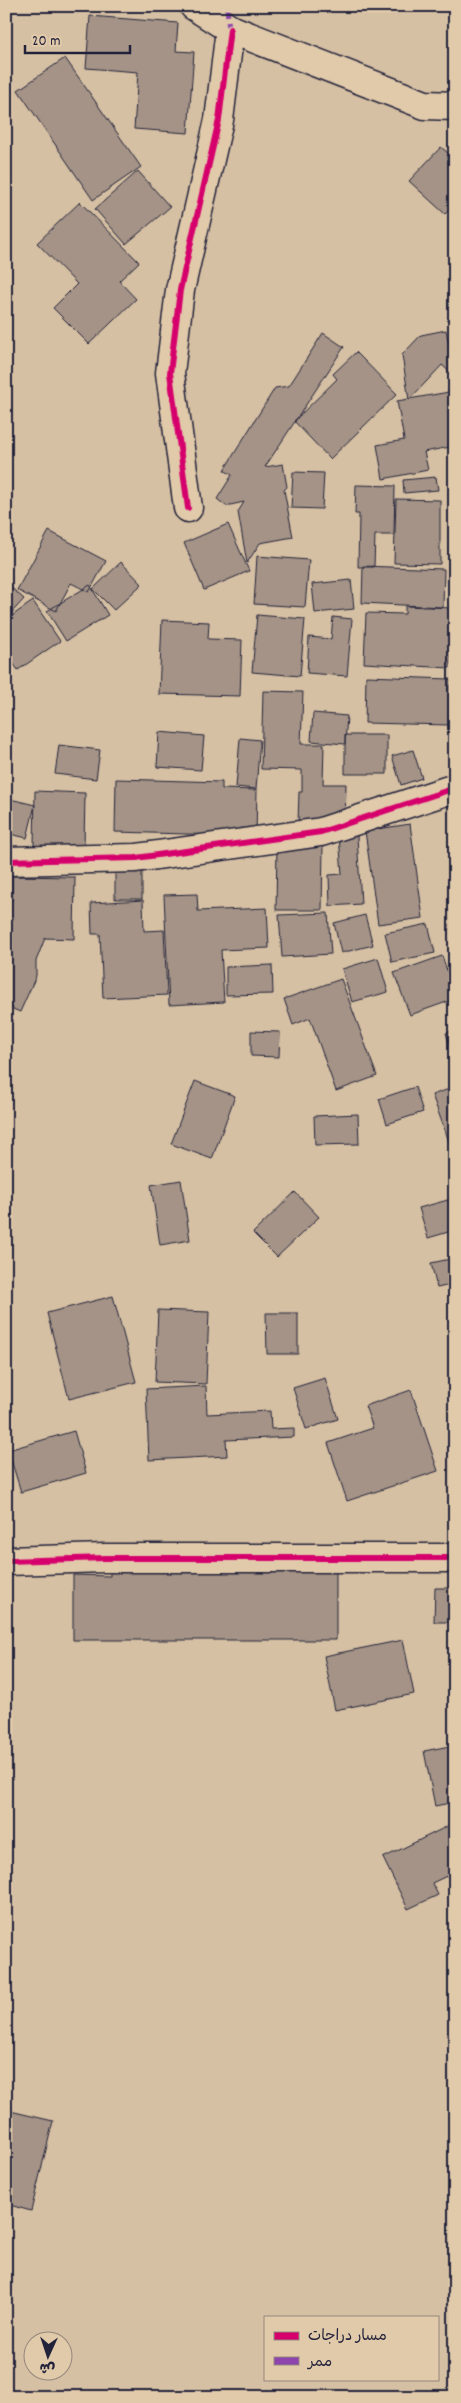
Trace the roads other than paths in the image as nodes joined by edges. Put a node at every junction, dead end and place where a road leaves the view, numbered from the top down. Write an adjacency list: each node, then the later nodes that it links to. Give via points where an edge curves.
1 (194, 6): 2 (street)
2 (230, 30): 3 (street, via 425,105); 4 (street, via 219,120 180,290 170,373)
3 (455, 106)
4 (188, 508)
5 (455, 788): 6 (street, via 321,832 136,858)
6 (6, 861)
7 (455, 1558): 8 (street)
8 (6, 1561)

